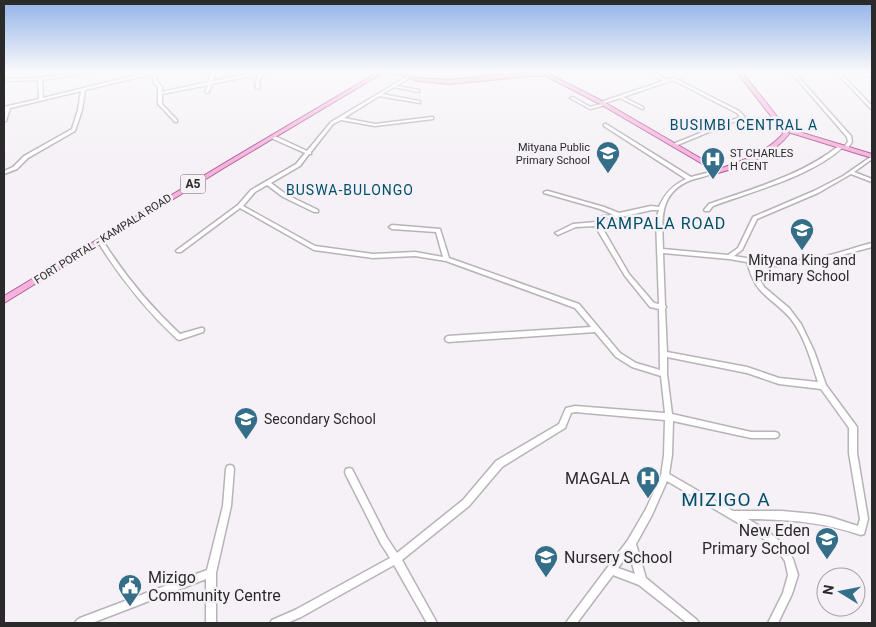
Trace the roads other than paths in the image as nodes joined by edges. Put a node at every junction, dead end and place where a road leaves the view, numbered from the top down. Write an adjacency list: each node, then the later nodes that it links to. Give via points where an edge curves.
1 (35, 100): 16 (street)
2 (81, 100): 30 (street, via 74,130)
3 (160, 100): 21 (street, via 160,104)
4 (336, 100): 24 (main road, FORT PORTAL - KAMPALA ROAD / A5)
5 (369, 100): 18 (street)
6 (409, 100): 14 (street)
7 (576, 100): 15 (street, via 590,108)
8 (596, 100): 15 (main road)
9 (612, 100): 15 (street)
10 (627, 100): 17 (street)
11 (715, 100): 25 (street, via 743,116)
12 (761, 100): 23 (main road)
13 (816, 100): 26 (street, via 849,137 850,142)
14 (419, 102)
15 (603, 104): 25 (main road)
16 (6, 107): 20 (street)
17 (642, 108)
18 (339, 118): 19 (street, via 375,125); 27 (street)
19 (432, 118)
20 (4, 121)
21 (176, 121)
22 (605, 125): 32 (street)
23 (784, 129): 26 (main road); 29 (main road, via 786,134 763,154)
24 (273, 137): 27 (street); 44 (main road, FORT PORTAL - KAMPALA ROAD / A5)
25 (675, 144): 29 (main road)
26 (844, 146): 28 (main road); 38 (street, via 832,156 711,205)
27 (309, 153): 34 (street, via 294,168)
28 (872, 157): 31 (street)
29 (718, 171): 32 (street)
30 (4, 173)
31 (852, 173): 33 (street); 48 (street, via 817,193 755,218 740,248)
32 (690, 179): 37 (street, via 676,186)
33 (872, 181)
34 (268, 183): 36 (street, via 253,191); 39 (street, via 285,196)
35 (546, 192): 40 (street)
36 (240, 206): 47 (street); 49 (street, via 314,248 374,256 415,254)
37 (661, 209): 40 (street, via 651,208); 46 (street)
38 (707, 210)
39 (316, 211)
40 (619, 216): 41 (street, via 605,217)
41 (597, 224): 43 (street, via 575,225); 52 (street, via 627,275 652,305)
42 (392, 227): 49 (street, via 438,230)
43 (558, 233)
44 (101, 242): 51 (main road, FORT PORTAL - KAMPALA ROAD / A5); 54 (street, via 144,303 179,337)
45 (872, 244): 50 (street, via 812,261 776,264)
46 (660, 251): 48 (street); 52 (street)
47 (179, 252)
48 (729, 257): 50 (street)
49 (446, 259): 53 (street, via 577,306)
50 (749, 261): 58 (street, via 761,289 798,324)
51 (4, 300)
52 (663, 307): 56 (street)
53 (596, 328): 55 (street); 57 (street, via 618,355)
54 (201, 330)
55 (448, 339)
56 (664, 354): 57 (street); 58 (street, via 747,370 779,381)
57 (664, 374): 59 (street)
58 (823, 386): 64 (street, via 853,427 853,453 864,519 861,530 793,515)
59 (669, 417): 60 (street, via 751,434); 63 (street); 66 (street, via 569,410 562,426 499,464 466,503)
60 (775, 435)
61 (230, 469): 68 (street, via 227,506)
62 (348, 472): 66 (street)
63 (664, 476): 64 (street); 65 (street)
64 (733, 516): 76 (street, via 763,533 790,559 793,575)
65 (631, 543): 67 (street); 69 (street)
66 (396, 559): 72 (street, via 298,614); 73 (street)
67 (611, 570): 69 (street); 74 (street)
68 (211, 573): 70 (street); 71 (street)
69 (642, 581): 75 (street)
70 (80, 623)
71 (211, 623)
72 (274, 623)
73 (432, 623)
74 (571, 623)
75 (694, 623)
76 (773, 623)

